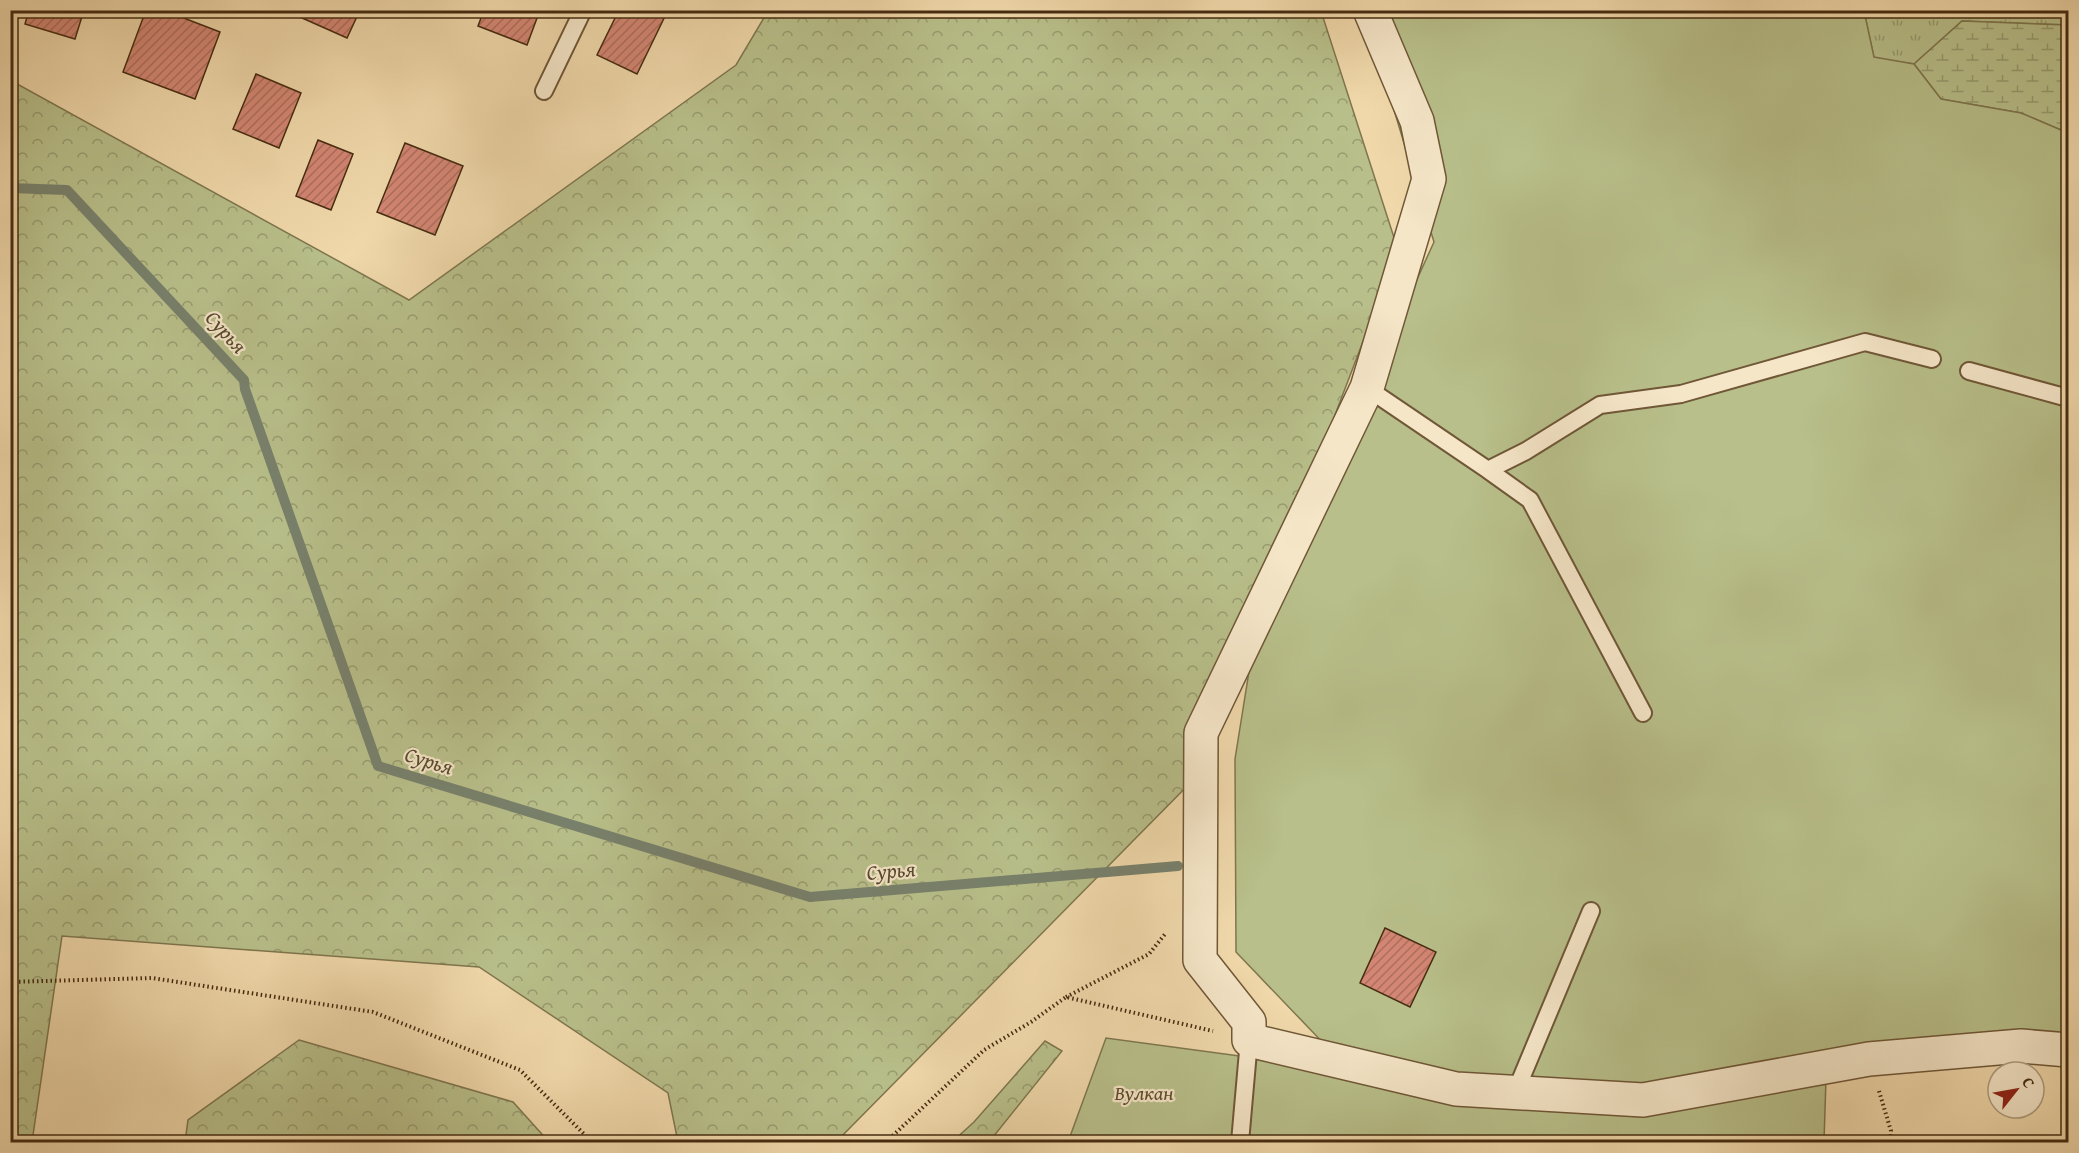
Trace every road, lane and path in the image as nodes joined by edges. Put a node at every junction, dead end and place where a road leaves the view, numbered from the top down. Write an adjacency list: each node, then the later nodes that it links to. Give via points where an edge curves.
1 (583, 10): 3 (lane)
2 (1370, 10): 6 (street, via 1417,121 1429,179)
3 (544, 91)
4 (1932, 359): 8 (lane, via 1865,342 1681,394 1600,405)
5 (1969, 371): 7 (lane)
6 (1367, 388): 8 (lane); 10 (street, via 1201,733)
7 (2068, 398)
8 (1488, 470): 9 (lane, via 1530,500)
9 (1643, 713)
10 (1200, 889): 13 (path, via 1149,954); 14 (street, via 1200,960 1249,1022)
11 (1591, 911): 17 (lane)
12 (10, 982): 18 (path, via 152,978 374,1012 520,1070)
13 (1066, 997): 14 (path); 19 (path, via 984,1050)
14 (1249, 1040): 17 (street, via 1456,1089); 20 (lane)
15 (2068, 1050): 16 (street, via 2021,1046)
16 (1869, 1059): 17 (street, via 1643,1100); 21 (path, via 1891,1131)
17 (1515, 1093)
18 (592, 1143)
19 (886, 1143)
20 (1240, 1143)
21 (1890, 1143)

